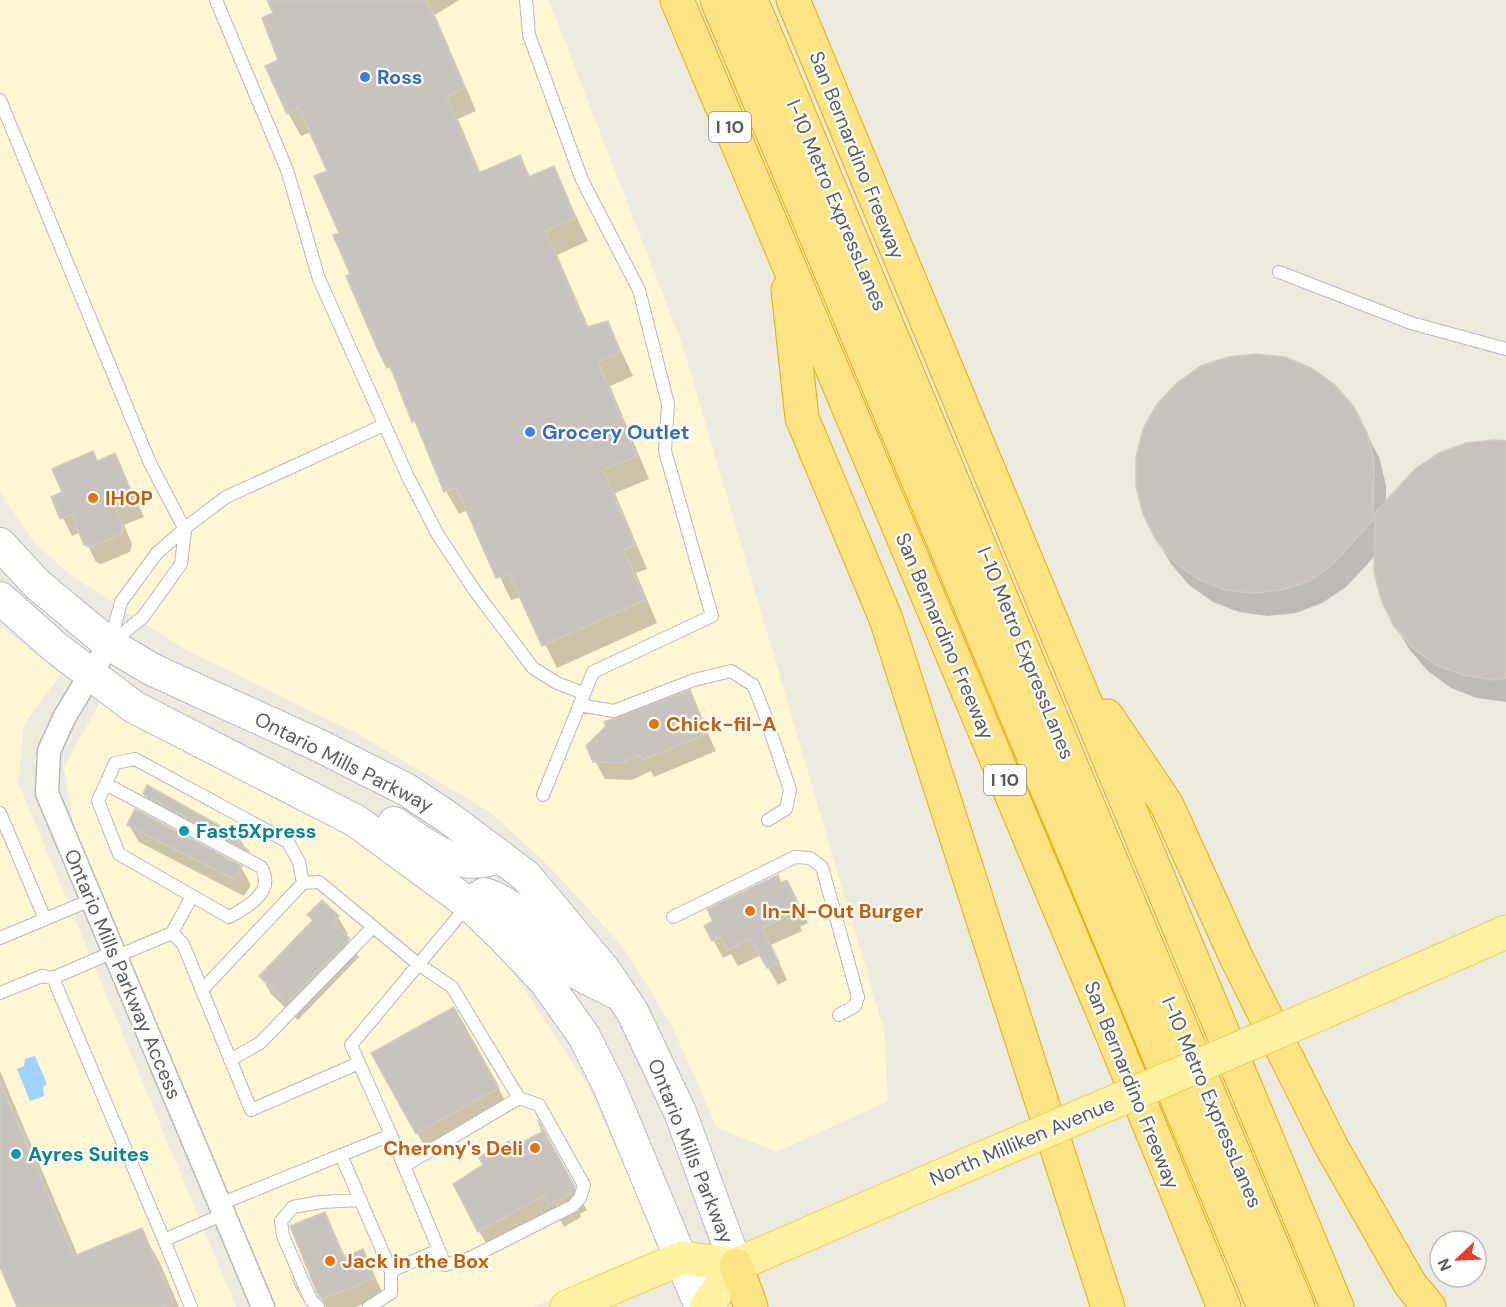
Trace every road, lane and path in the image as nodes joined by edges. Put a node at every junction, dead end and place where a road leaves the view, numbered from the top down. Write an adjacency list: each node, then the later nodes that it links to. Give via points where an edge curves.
1 (216, 0): 11 (lane, via 287,170 319,279)
2 (526, 0): 18 (lane, via 529,35 582,180 639,290 668,404 665,451 712,616 593,672)
3 (677, 0): 8 (highway, San Bernardino Freeway / I 10)
4 (717, 0): 65 (highway, I-10 Metro ExpressLanes)
5 (751, 0): 66 (highway, I-10 Metro ExpressLanes)
6 (793, 0): 16 (highway, San Bernardino Freeway)
7 (0, 100): 12 (lane, via 150,463)
8 (783, 254): 63 (highway, via 802,418 886,619); 64 (highway, San Bernardino Freeway / I 10)
9 (1279, 272): 10 (lane, via 1411,323)
10 (1506, 349)
11 (384, 425): 12 (lane, via 226,497); 18 (lane, via 438,535 513,642 533,668)
12 (185, 530): 15 (lane, via 157,553 121,602); 15 (lane, via 181,564 143,617)
13 (0, 544): 15 (main road, Ontario Mills Parkway, via 37,584)
14 (0, 598): 17 (main road)
15 (110, 644): 17 (street, Ontario Mills Parkway Access); 24 (main road, Ontario Mills Parkway, via 153,670 407,790)
16 (1065, 652): 67 (highway, San Bernardino Freeway); 68 (highway, via 1167,805 1236,957 1331,1146 1410,1284)
17 (91, 676): 20 (main road, via 134,708); 27 (street, Ontario Mills Parkway Access, via 65,716 50,751 47,793)
18 (581, 699): 21 (lane); 23 (lane, via 614,711 694,680 731,671 753,685 790,790 786,809)
19 (106, 784): 25 (lane, via 115,763 135,759 288,842 299,862); 26 (lane, via 98,801 119,854); 26 (lane, via 261,867 267,877 267,885 248,907 229,917)
20 (295, 788): 24 (main road, via 323,786 350,796 440,853 468,863 484,863); 28 (main road, via 356,821)
21 (543, 795)
22 (0, 813): 30 (lane)
23 (768, 820)
24 (500, 856): 40 (main road, Ontario Mills Parkway, via 532,884 606,971)
25 (303, 883): 31 (lane, via 319,882); 38 (lane)
26 (192, 897): 33 (lane)
27 (91, 900): 30 (lane); 35 (street, Ontario Mills Parkway Access)
28 (469, 904): 36 (lane); 40 (main road, via 484,894 500,898 567,966); 52 (main road, via 545,981 584,1036)
29 (673, 917): 41 (lane, via 795,857 810,858 822,867 858,997 855,1006)
30 (45, 919): 34 (lane)
31 (373, 927): 36 (lane); 42 (lane, via 260,1043)
32 (1506, 932): 53 (main road, North Milliken Avenue, bridge)
33 (172, 933): 35 (lane); 38 (lane, via 183,944)
34 (0, 938)
35 (114, 955): 37 (lane); 49 (street, Ontario Mills Parkway Access)
36 (418, 964): 43 (lane, via 351,1045); 44 (lane, via 452,987)
37 (53, 978): 39 (lane, via 42,976); 50 (lane)
38 (202, 990): 42 (lane)
39 (0, 993)
40 (622, 996): 53 (main road, Ontario Mills Parkway, via 680,1112)
41 (839, 1015)
42 (230, 1060): 43 (lane, via 251,1110)
43 (359, 1064): 45 (lane)
44 (519, 1098): 47 (lane); 51 (lane, via 540,1105 584,1185 580,1198 573,1206 470,1258 445,1265)
45 (391, 1134): 46 (lane); 47 (lane)
46 (341, 1155): 48 (lane); 49 (lane)
47 (404, 1166): 51 (lane)
48 (361, 1200): 54 (lane); 57 (lane, via 293,1207 281,1221 283,1236 311,1300)
49 (222, 1209): 50 (lane); 56 (street, Ontario Mills Parkway Access)
50 (164, 1240): 55 (lane)
51 (439, 1250): 54 (lane)
52 (681, 1258): 53 (main road); 59 (main road); 60 (main road)
53 (736, 1265): 61 (main road); 62 (highway)
54 (392, 1271): 58 (lane, via 391,1293)
55 (191, 1307)
56 (263, 1307)
57 (318, 1307)
58 (369, 1307)
59 (567, 1307)
60 (701, 1307)
61 (706, 1307)
62 (751, 1307)
63 (1108, 1307)
64 (1224, 1307)
65 (1264, 1307)
66 (1298, 1307)
67 (1337, 1307)
68 (1429, 1307)

